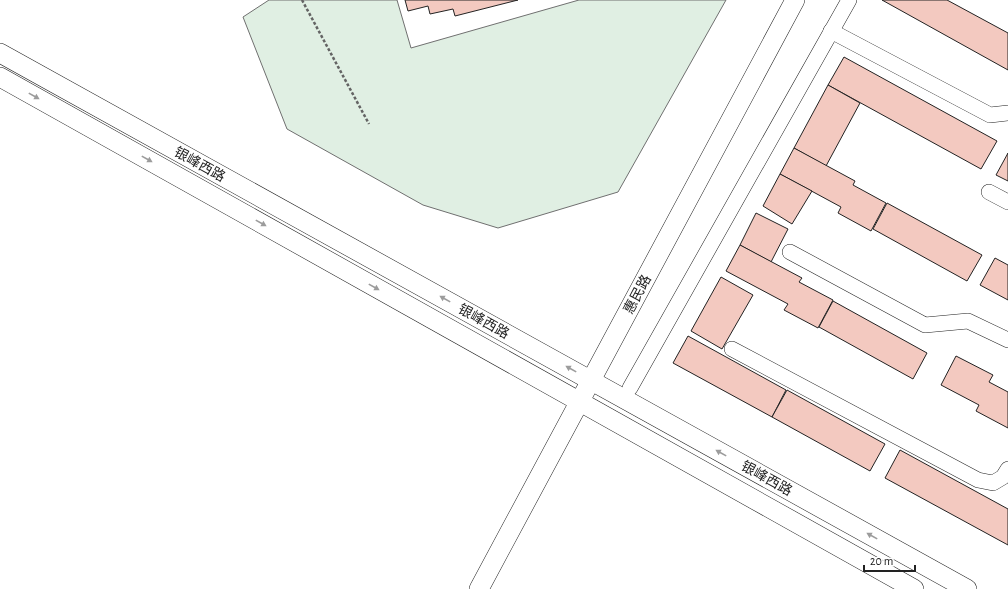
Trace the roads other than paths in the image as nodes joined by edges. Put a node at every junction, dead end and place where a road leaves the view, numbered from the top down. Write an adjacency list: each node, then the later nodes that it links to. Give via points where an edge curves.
1 (794, 0): 12 (street, 惠民路)
2 (849, 0): 3 (street)
3 (831, 32): 6 (street, via 990,115); 13 (street)
4 (0, 53): 12 (street, 银峰西路, one-way to 4)
5 (0, 77): 14 (street, 银峰西路, one-way to 14)
6 (1008, 113)
7 (989, 192): 8 (street)
8 (1008, 202)
9 (790, 252): 10 (street, via 925,325 968,321)
10 (1008, 340)
11 (732, 349): 15 (street, via 978,480 993,483 1003,477)
12 (591, 380): 14 (street, 惠民路); 18 (street, 银峰西路, one-way to 12)
13 (630, 388)
14 (580, 402): 16 (street, 惠民路); 17 (street, 银峰西路)
15 (1008, 469)
16 (479, 589)
17 (914, 589)
18 (967, 589)

